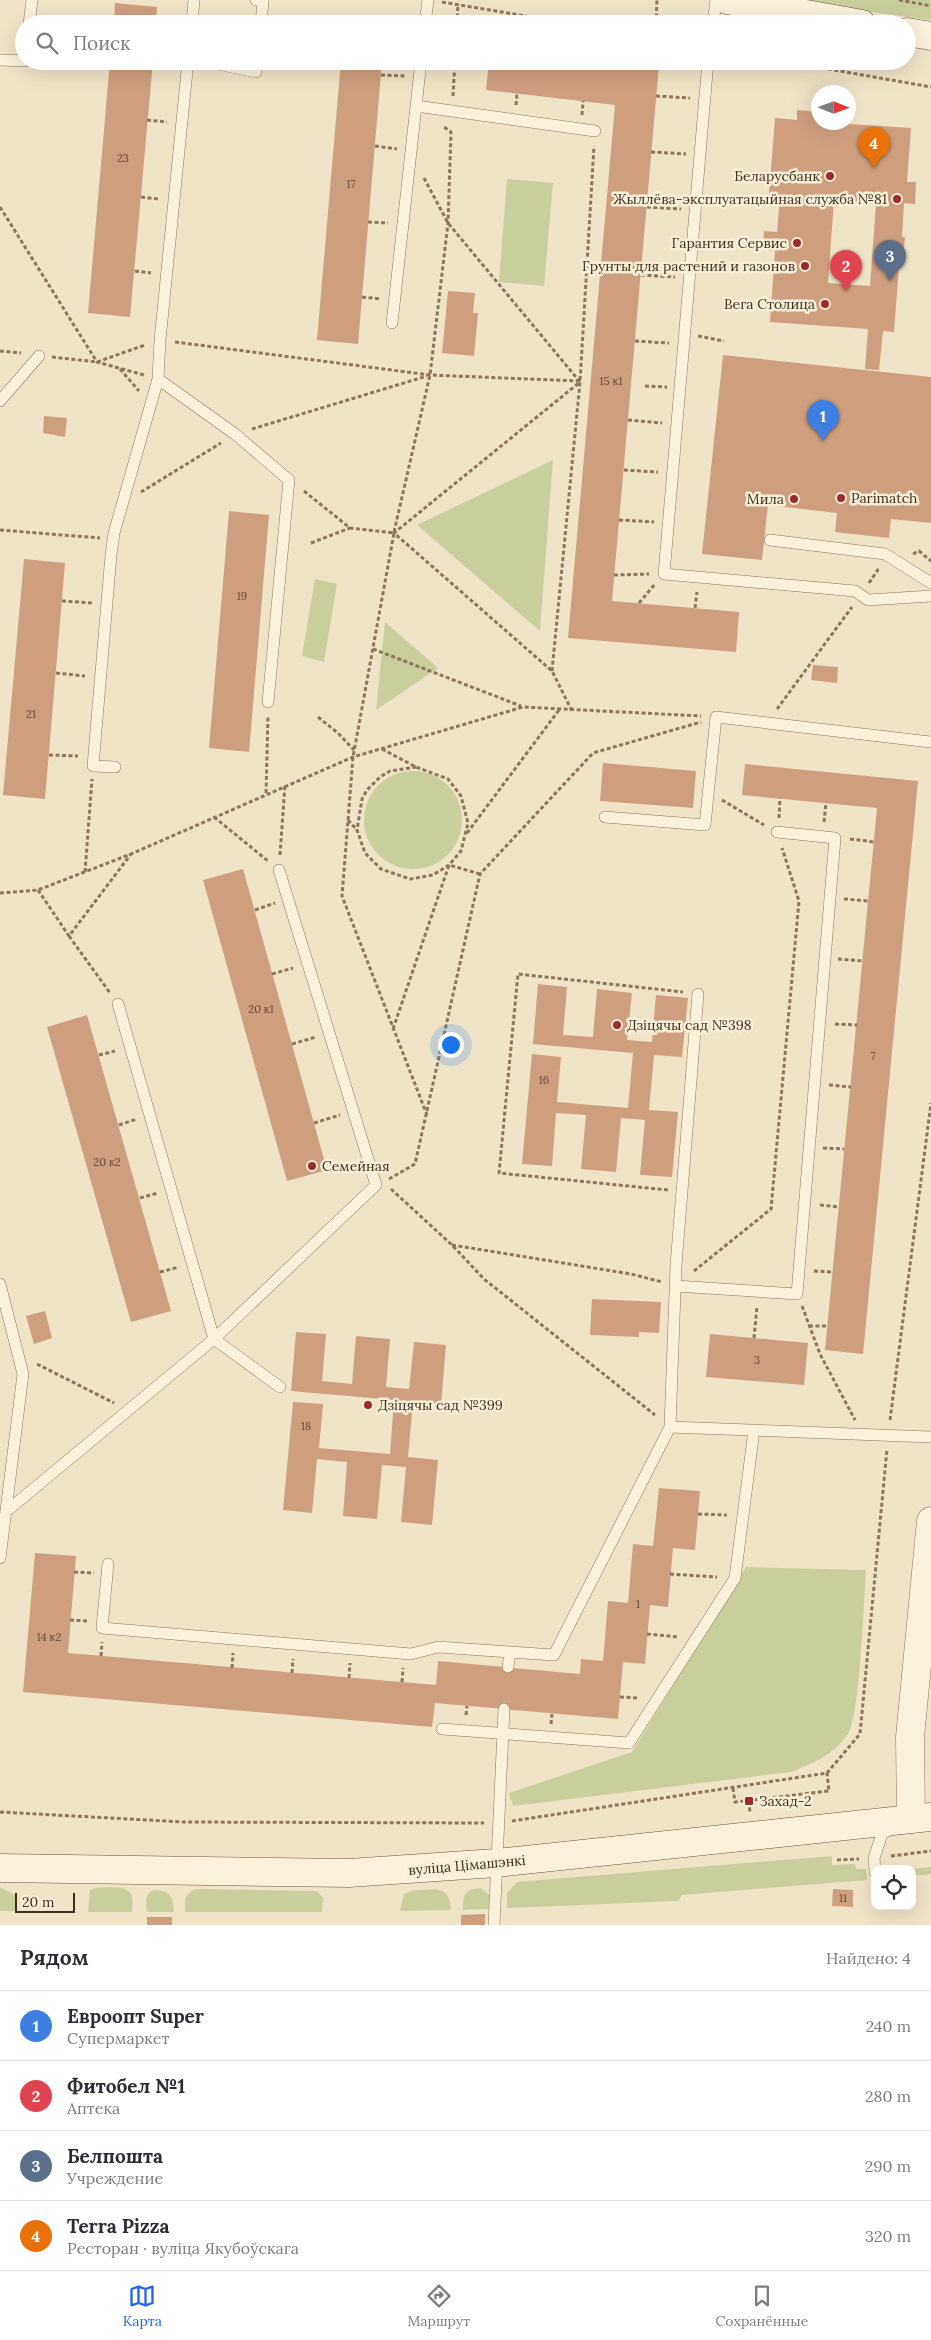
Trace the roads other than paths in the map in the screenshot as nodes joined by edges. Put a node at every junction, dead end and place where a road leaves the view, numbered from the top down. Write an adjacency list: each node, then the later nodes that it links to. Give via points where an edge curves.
1 (32, 0): 7 (lane)
2 (194, 0): 8 (lane)
3 (256, 0): 9 (lane, via 263,1)
4 (716, 0): 11 (lane)
5 (728, 0): 12 (main road)
6 (433, 1): 10 (lane)
7 (31, 15)
8 (193, 15)
9 (262, 15)
10 (428, 15)
11 (714, 15)
12 (812, 15)
13 (916, 34): 14 (main road)
14 (931, 36)
15 (0, 60): 16 (lane)
16 (15, 61)
17 (187, 70): 24 (lane)
18 (420, 70): 20 (lane)
19 (707, 70): 28 (lane, via 664,574 855,591 868,600)
20 (416, 106): 21 (lane); 22 (lane)
21 (595, 131)
22 (392, 323)
23 (39, 356): 25 (lane)
24 (158, 380): 29 (lane, via 236,434 289,480); 31 (lane, via 114,533 106,604 93,762)
25 (0, 401)
26 (770, 540): 27 (lane, via 885,554)
27 (931, 583)
28 (931, 596)
29 (268, 702)
30 (931, 742): 32 (lane, via 716,717 705,825)
31 (115, 767)
32 (605, 817)
33 (777, 832): 38 (lane, via 835,838 797,1294)
34 (279, 870): 39 (lane, via 376,1185)
35 (698, 994): 38 (lane)
36 (118, 1004): 39 (lane)
37 (0, 1284): 44 (lane, via 24,1374)
38 (676, 1286): 41 (lane)
39 (214, 1339): 40 (lane); 44 (lane)
40 (280, 1387)
41 (670, 1427): 42 (lane); 48 (lane, via 554,1654)
42 (754, 1430): 43 (lane); 52 (lane, via 735,1578 629,1743)
43 (931, 1437)
44 (8, 1510): 46 (lane)
45 (931, 1521): 53 (main road, via 910,1737)
46 (0, 1558)
47 (108, 1564): 48 (lane, via 102,1628 411,1654 438,1647)
48 (510, 1652): 49 (lane)
49 (508, 1667)
50 (504, 1709): 52 (lane)
51 (442, 1729): 52 (lane)
52 (502, 1733): 54 (lane)
53 (921, 1818): 54 (main road, вуліца Цімашэнкі); 55 (lane, via 882,1834)
54 (496, 1863): 56 (main road, вуліца Цімашэнкі, via 348,1873); 57 (lane)
55 (874, 1865)
56 (0, 1868)
57 (494, 1925)

